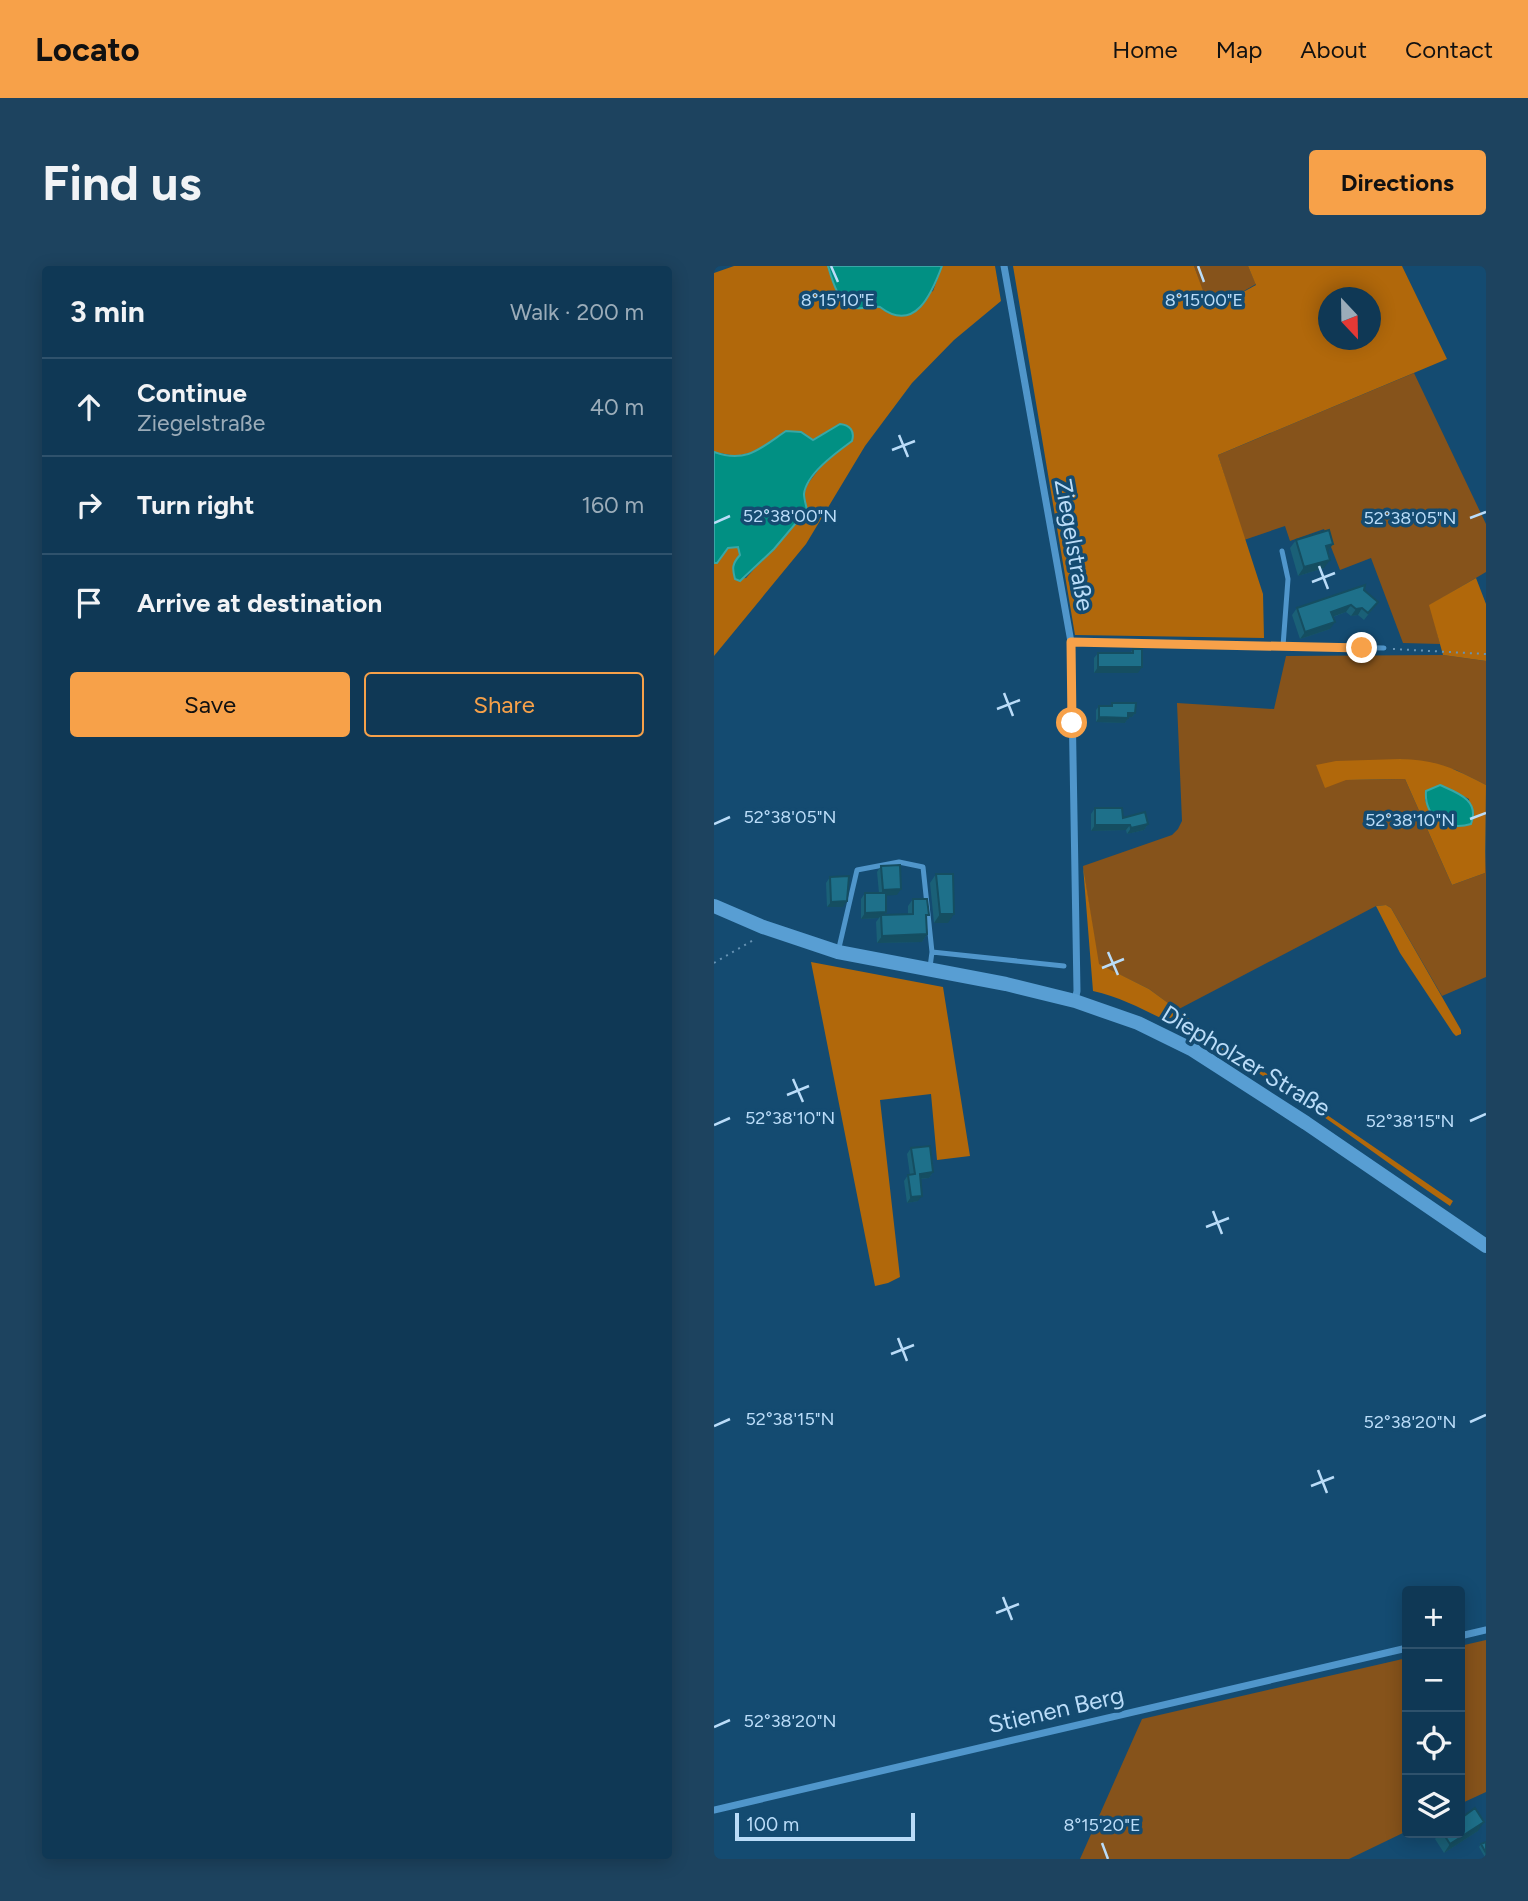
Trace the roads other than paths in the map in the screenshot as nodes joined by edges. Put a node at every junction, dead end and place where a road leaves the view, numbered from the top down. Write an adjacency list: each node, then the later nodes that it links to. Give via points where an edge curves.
1 (1004, 266): 3 (street, Ziegelstraße)
2 (1282, 551): 4 (lane, via 1288,579)
3 (1071, 642): 4 (lane); 11 (street, Ziegelstraße)
4 (1283, 646): 5 (lane)
5 (1384, 648)
6 (714, 906): 7 (main road, Diepholzer Straße, via 763,928)
7 (838, 951): 8 (lane, via 857,870 898,862 923,867); 10 (main road, Diepholzer Straße)
8 (932, 952): 9 (lane); 10 (lane)
9 (1064, 966)
10 (929, 970): 11 (main road, Diepholzer Straße)
11 (1075, 1001): 12 (main road, Diepholzer Straße, via 1139,1023 1193,1050)
12 (1486, 1246)
13 (1486, 1630): 14 (street)
14 (1465, 1635)
15 (1403, 1649): 16 (street, Stienen Berg)
16 (714, 1810)

